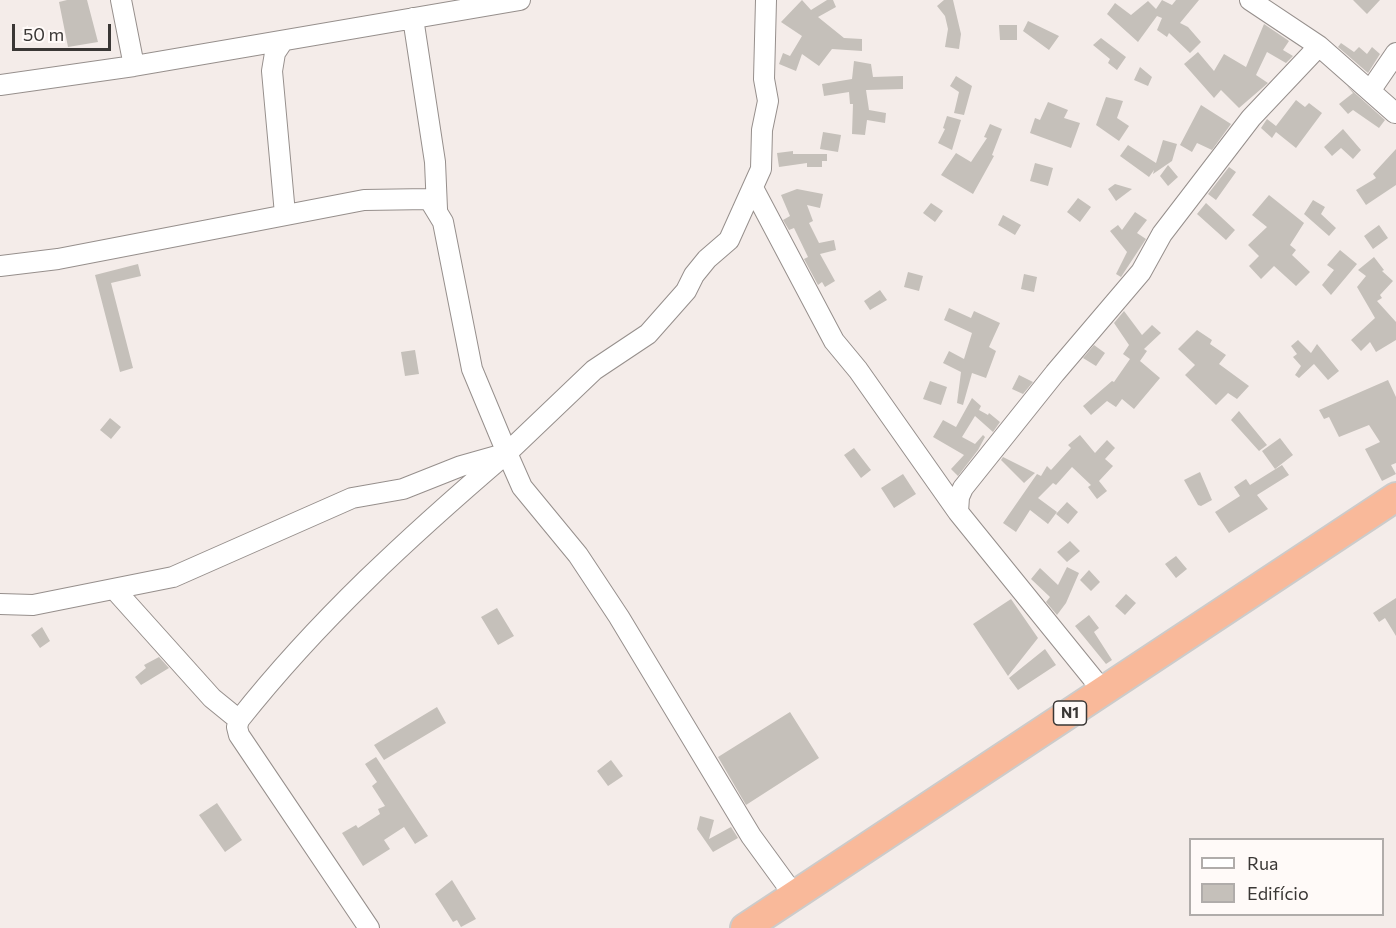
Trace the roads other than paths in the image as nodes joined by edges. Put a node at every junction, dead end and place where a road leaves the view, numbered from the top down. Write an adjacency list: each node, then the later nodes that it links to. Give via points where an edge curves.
1 (121, 0): 10 (street)
2 (520, 0): 5 (street)
3 (766, 0): 15 (street, via 764,79 768,101 761,169)
4 (1250, 0): 7 (street)
5 (413, 18): 6 (street); 16 (street, via 435,162)
6 (283, 41): 8 (street); 11 (street, via 275,53)
7 (1319, 46): 13 (street); 21 (street, via 1251,118 1162,234 1141,272 963,488)
8 (247, 47): 10 (street); 11 (street, via 267,60)
9 (1396, 53): 13 (street)
10 (134, 66): 12 (street)
11 (272, 71): 17 (street)
12 (0, 85)
13 (1370, 91): 14 (street)
14 (1395, 113)
15 (753, 188): 19 (street, via 729,240 707,259 686,291 648,334 594,370); 21 (street, via 834,340)
16 (437, 209): 17 (street, via 429,199 413,198 364,200); 19 (street, via 443,222 472,369)
17 (285, 214): 18 (street, via 58,259)
18 (0, 266)
19 (507, 453): 22 (street, via 461,465 403,489 352,498 173,578); 25 (street, via 417,530 337,607); 26 (street, via 522,487 578,555 751,836)
20 (1396, 498): 24 (highway, N1)
21 (958, 512): 24 (street)
22 (115, 590): 23 (street, via 33,605); 25 (street, via 212,698)
23 (0, 604)
24 (1103, 691): 26 (highway, N1)
25 (239, 720): 27 (street, via 239,735)
26 (794, 896): 28 (highway, N1)
27 (369, 928)
28 (745, 928)

